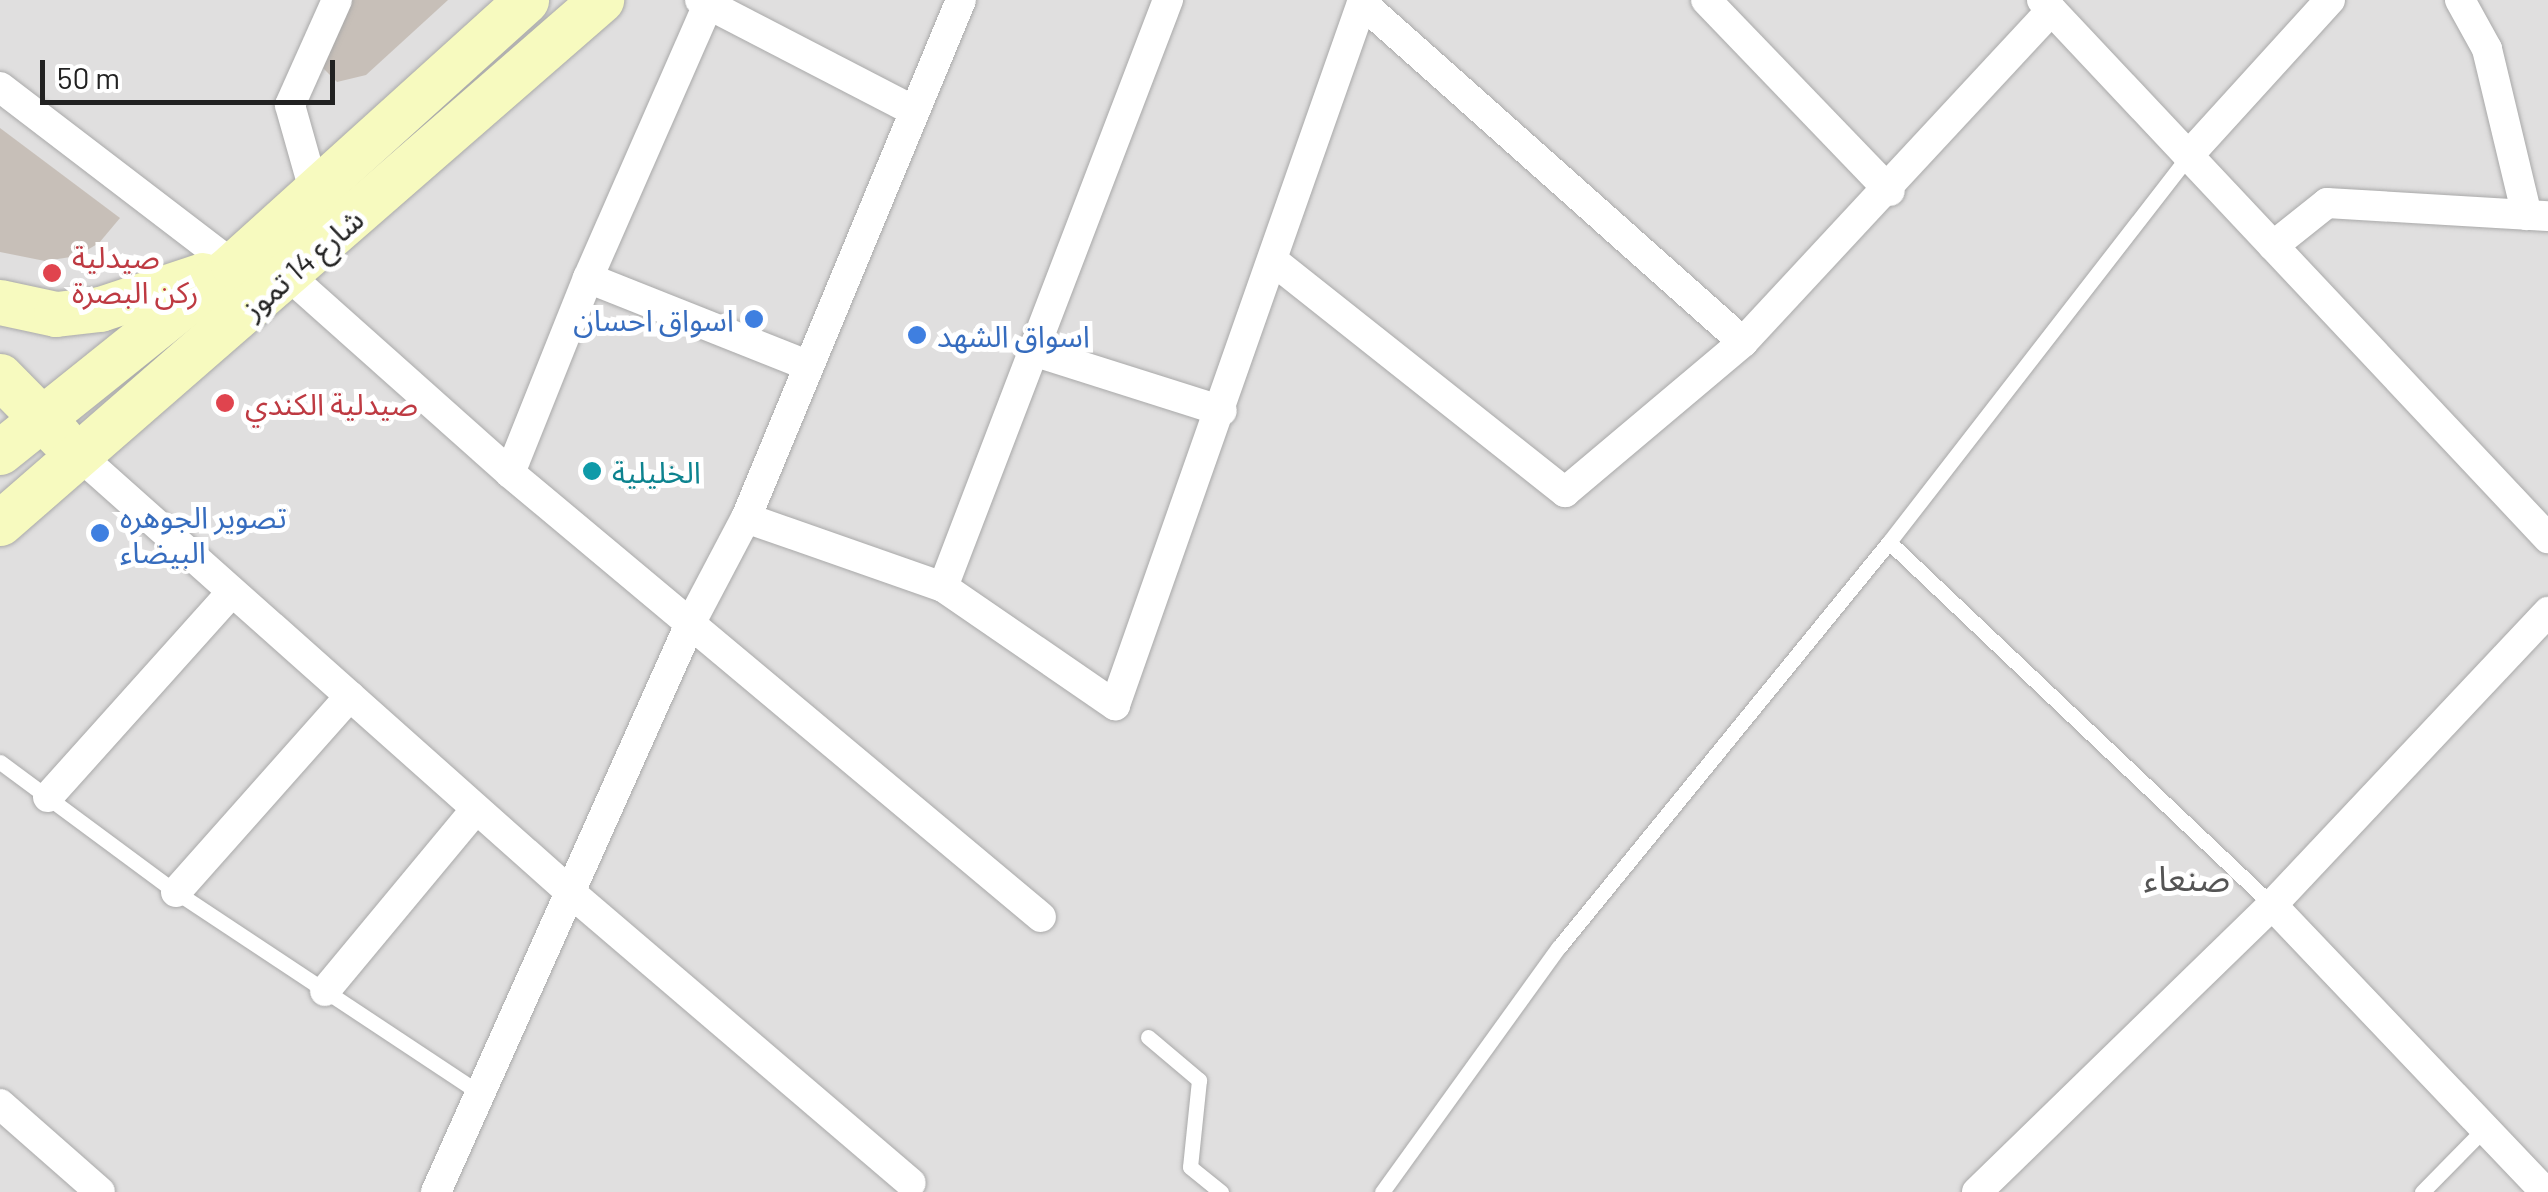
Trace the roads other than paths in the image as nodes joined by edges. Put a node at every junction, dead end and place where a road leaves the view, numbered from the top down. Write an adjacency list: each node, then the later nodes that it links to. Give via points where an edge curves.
1 (337, 0): 14 (street, via 290,105)
2 (526, 0): 14 (main road, شارع 14 تموز)
3 (601, 0): 20 (main road, شارع 14 تموز)
4 (961, 0): 12 (street)
5 (1168, 0): 24 (street)
6 (1706, 0): 15 (street)
7 (2330, 0): 13 (street)
8 (2460, 0): 16 (street, via 2488,49)
9 (704, 2): 12 (street); 21 (street)
10 (2046, 5): 13 (street); 15 (street)
11 (0, 87): 19 (street)
12 (912, 110): 25 (street)
13 (2188, 156): 17 (street); 35 (lane)
14 (314, 190): 19 (main road, شارع 14 تموز)
15 (1890, 191): 23 (street)
16 (2537, 216): 17 (street, via 2327,203)
17 (2273, 246): 34 (street)
18 (1276, 263): 23 (street, via 1565,492); 23 (street, via 1362,3 1434,60); 27 (street)
19 (233, 266): 22 (main road, via 100,308 56,314); 28 (main road, شارع 14 تموز)
20 (289, 276): 30 (main road, شارع 14 تموز); 31 (street)
21 (588, 278): 25 (street); 31 (street)
22 (0, 302)
23 (1743, 342)
24 (1033, 351): 27 (street); 36 (street)
25 (808, 366): 33 (street)
26 (0, 376): 28 (main road)
27 (1222, 411): 36 (street, via 1115,705)
28 (41, 418): 29 (main road, شارع 14 تموز); 30 (main road)
29 (0, 452)
30 (80, 456): 32 (main road, شارع 14 تموز); 37 (street)
31 (510, 472): 39 (street)
32 (10, 496)
33 (746, 518): 36 (street); 39 (street)
34 (2548, 538)
35 (1889, 542): 46 (lane); 57 (lane, via 1559,947)
36 (943, 587)
37 (232, 592): 40 (street); 42 (street)
38 (2548, 612): 46 (street)
39 (690, 624): 45 (street); 47 (street)
40 (350, 696): 43 (street); 44 (street)
41 (0, 762): 42 (lane)
42 (48, 798): 44 (lane)
43 (476, 809): 45 (street); 48 (street)
44 (176, 892): 48 (lane)
45 (570, 892): 50 (street); 53 (street)
46 (2272, 905): 52 (street); 58 (street)
47 (1041, 917)
48 (325, 991): 50 (lane)
49 (1148, 1037): 56 (lane, via 1199,1080 1190,1168)
50 (481, 1094): 55 (street)
51 (0, 1104): 54 (street)
52 (2483, 1130): 59 (lane); 60 (street)
53 (911, 1183)
54 (100, 1192)
55 (436, 1192)
56 (1221, 1192)
57 (1382, 1192)
58 (1977, 1192)
59 (2422, 1192)
60 (2545, 1192)

